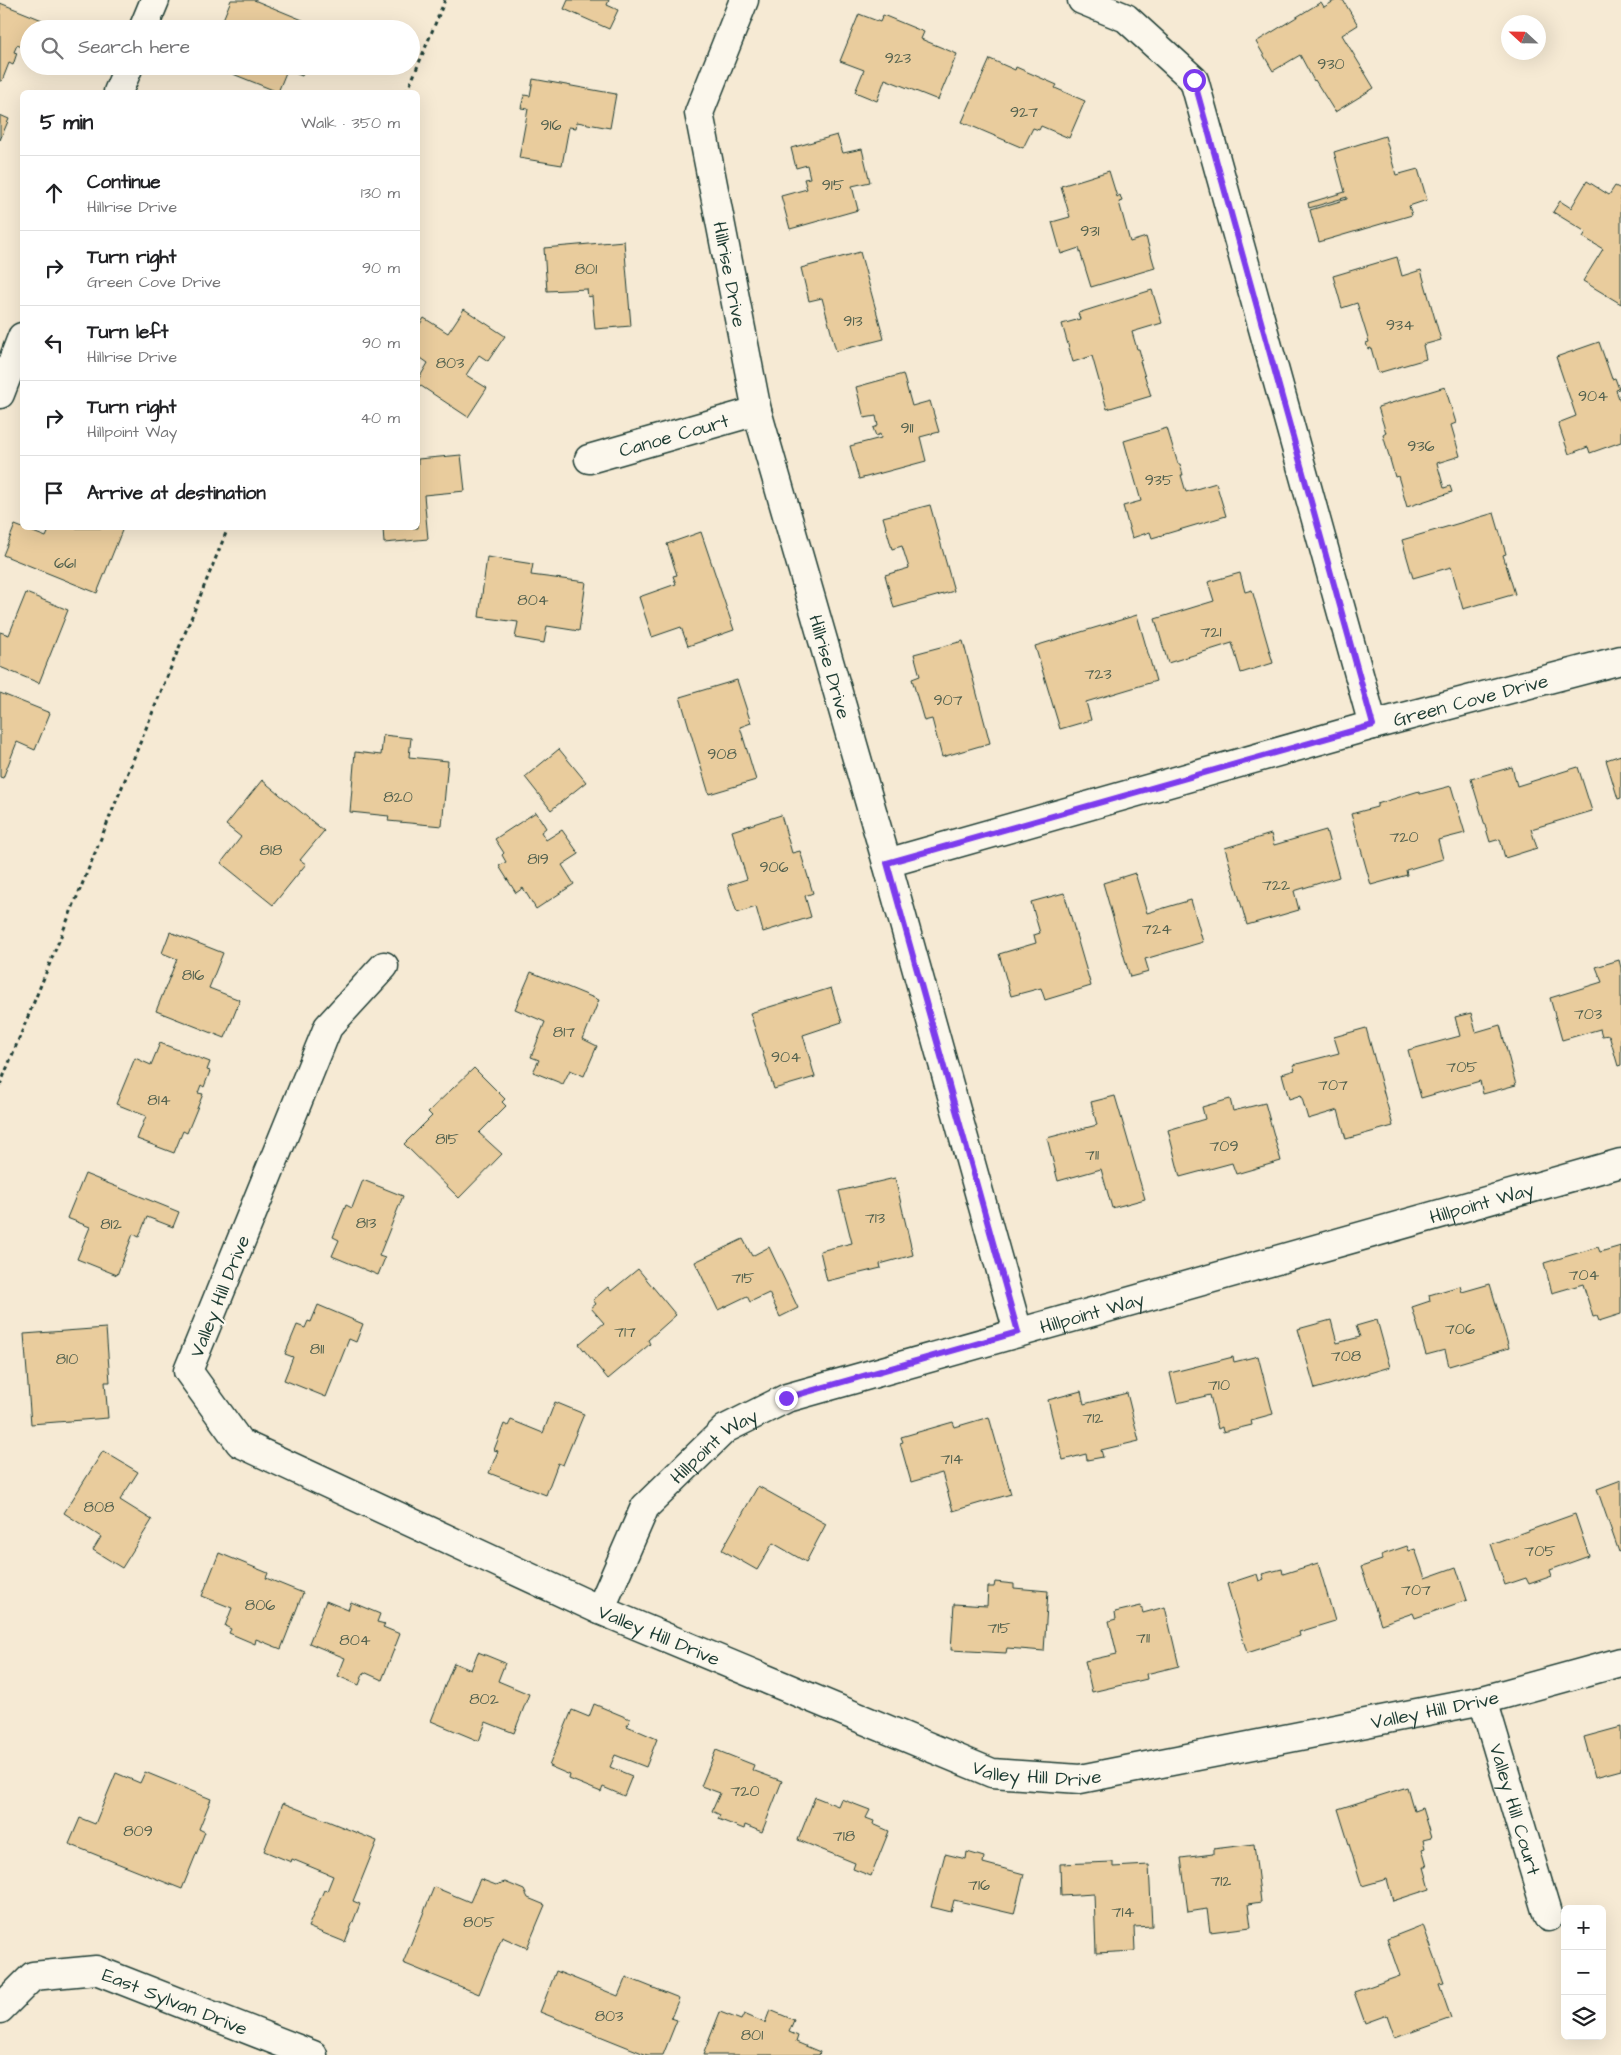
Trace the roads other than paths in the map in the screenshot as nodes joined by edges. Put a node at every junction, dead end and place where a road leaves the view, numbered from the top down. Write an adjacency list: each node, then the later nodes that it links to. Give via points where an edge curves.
1 (154, 0): 4 (street)
2 (744, 0): 9 (street, Hillrise Drive, via 699,113)
3 (1082, 0): 12 (street, via 1126,18 1194,80)
4 (146, 20)
5 (125, 75): 6 (street)
6 (119, 90)
7 (20, 342): 8 (street)
8 (0, 394)
9 (757, 411): 10 (street, Canoe Court); 13 (street, Hillrise Drive)
10 (589, 458)
11 (1621, 660): 12 (street, Green Cove Drive)
12 (1373, 725): 13 (street, Green Cove Drive)
13 (887, 863): 16 (street, Hillrise Drive)
14 (384, 966): 17 (street, Valley Hill Drive, via 328,1027 188,1371 240,1443)
15 (1621, 1163): 16 (street, Hillpoint Way)
16 (1018, 1332): 17 (street, Hillpoint Way, via 786,1398 725,1429 645,1508)
17 (600, 1610): 19 (street, Valley Hill Drive, via 992,1773 1080,1779)
18 (1621, 1662): 19 (street, Valley Hill Drive)
19 (1483, 1700): 20 (street, Valley Hill Court)
20 (1548, 1917)
21 (0, 2009): 22 (street, East Sylvan Drive, via 33,1976 96,1970)
22 (313, 2055)

